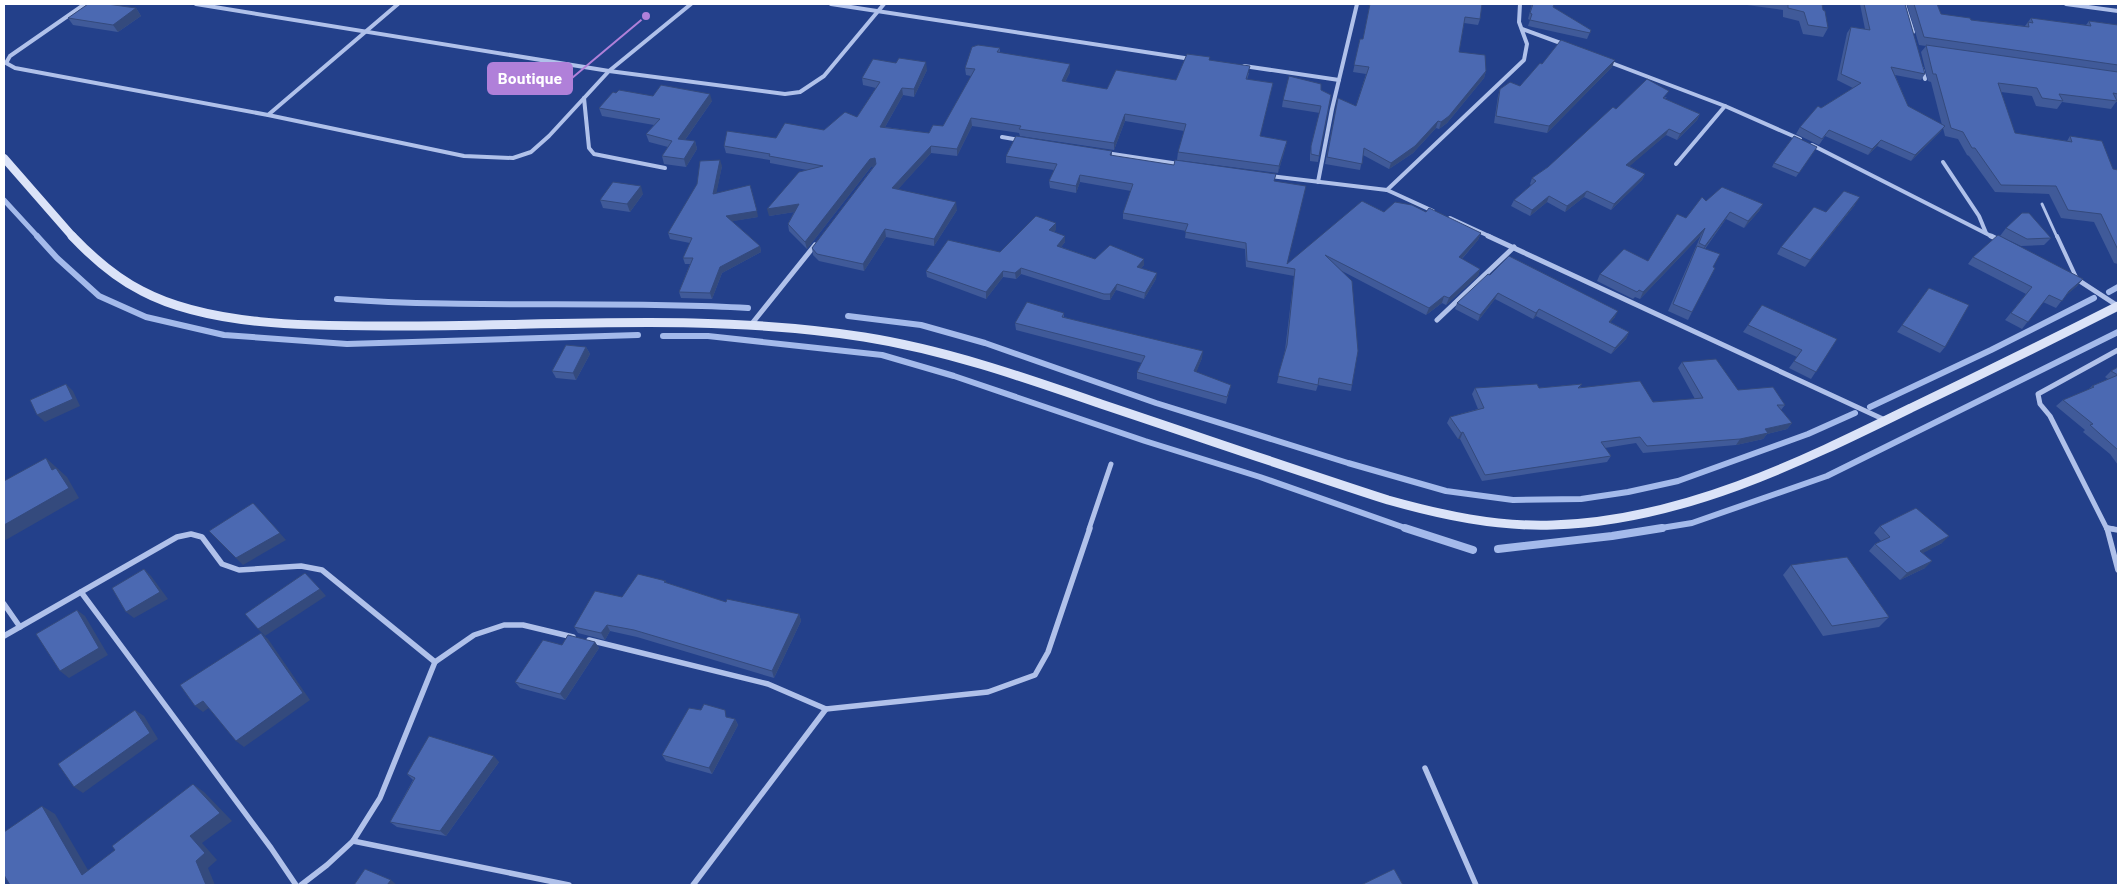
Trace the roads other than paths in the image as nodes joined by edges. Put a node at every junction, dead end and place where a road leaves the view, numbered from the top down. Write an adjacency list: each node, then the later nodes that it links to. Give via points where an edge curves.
1 (85, 4): 26 (street, via 10,56 6,63 15,68)
2 (196, 4): 14 (street)
3 (398, 4): 14 (street)
4 (691, 4): 21 (street)
5 (831, 4): 11 (street)
6 (884, 4): 11 (street)
7 (1357, 4): 23 (street)
8 (1520, 4): 13 (street)
9 (1904, 4): 15 (street)
10 (2066, 4): 12 (street)
11 (879, 11): 17 (street); 21 (street, via 824,76 800,92 776,93)
12 (2118, 11)
13 (1522, 29): 16 (street); 37 (street, via 1527,44 1524,60)
14 (366, 32): 21 (street); 26 (street)
15 (1915, 38)
16 (1568, 46)
17 (1194, 59)
18 (1605, 60): 25 (street)
19 (1921, 64): 22 (street)
20 (1242, 66): 23 (street)
21 (609, 71): 24 (street)
22 (1925, 79)
23 (1339, 80): 36 (street)
24 (584, 98): 26 (street, via 531,152 513,158 464,156); 34 (street, via 589,148 594,154)
25 (1725, 106): 32 (street); 39 (street, via 1783,131)
26 (268, 115)
27 (1002, 137): 28 (street)
28 (1021, 140)
29 (1099, 152): 33 (street)
30 (4, 158): 47 (street, via 54,218 101,262 135,288 184,308 214,315 271,322 363,326 681,322)
31 (1943, 162): 39 (street, via 1979,216)
32 (1676, 164)
33 (1187, 165)
34 (665, 168)
35 (1263, 175): 36 (street)
36 (1318, 182): 37 (street)
37 (1387, 190): 42 (street)
38 (2042, 204): 44 (lane)
39 (1986, 233): 40 (street)
40 (2002, 242)
41 (817, 243): 47 (street)
42 (1514, 247): 46 (street); 49 (street)
43 (2068, 275): 44 (street)
44 (2076, 279): 45 (street)
45 (2118, 306): 49 (street)
46 (1436, 320)
47 (750, 326): 49 (street, via 844,335 926,349 1021,377 1386,500 1460,520 1508,526 1603,520 1673,507 1804,460)
48 (2118, 350): 51 (street, via 2038,394 2040,404 2050,416)
49 (1887, 420)
50 (1111, 464): 59 (street, via 1048,652 1035,674 988,692)
51 (2107, 528): 52 (street); 53 (street)
52 (2118, 530)
53 (2118, 570)
54 (81, 592): 56 (street); 58 (street, via 177,537 191,534 202,537 222,564 239,570 301,566 322,570); 62 (street)
55 (4, 604): 56 (street)
56 (20, 627): 57 (street)
57 (4, 636)
58 (435, 662): 59 (street, via 474,635 504,625 523,624 768,684); 61 (street, via 380,798)
59 (826, 709): 65 (street)
60 (1425, 768): 66 (street)
61 (353, 841): 63 (street); 64 (street)
62 (296, 885)
63 (301, 885)
64 (569, 885)
65 (693, 885)
66 (1476, 885)

